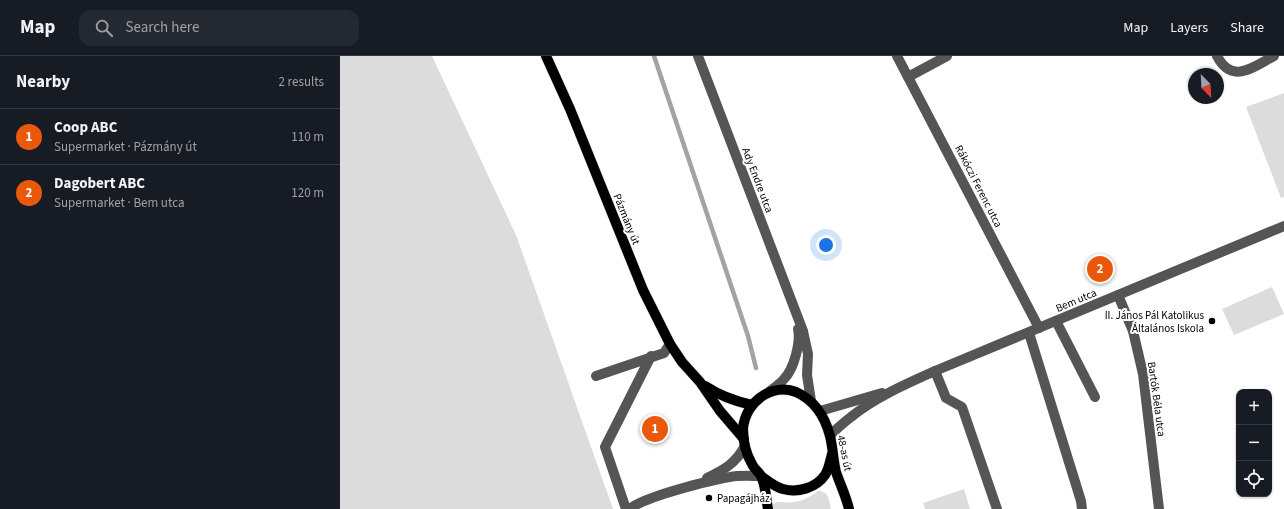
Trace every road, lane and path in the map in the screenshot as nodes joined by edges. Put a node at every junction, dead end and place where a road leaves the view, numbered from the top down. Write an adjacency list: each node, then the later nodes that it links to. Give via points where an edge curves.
1 (546, 56): 14 (main road, Pázmány út, via 643,290)
2 (698, 56): 10 (street, Ady Endre utca)
3 (897, 56): 7 (street, Rákóczi Ferenc utca)
4 (947, 56): 7 (street)
5 (1217, 56): 6 (street, via 1224,67 1240,72)
6 (1274, 56)
7 (908, 76): 12 (street, Rákóczi Ferenc utca)
8 (1284, 226): 9 (street, Bem utca)
9 (1118, 295): 11 (street, Bem utca); 36 (street, Bartók Béla utca, via 1133,331 1143,374)
10 (795, 313): 20 (street, Ady Endre utca, via 799,337 792,367 785,379); 22 (street, Ady Endre utca, via 806,342)
11 (1056, 321): 12 (street, Bem utca); 21 (street)
12 (1039, 328): 13 (street, Bem utca)
13 (1028, 332): 16 (street, Bem utca); 35 (street)
14 (670, 344): 15 (street, via 664,353); 18 (main road, Pázmány út)
15 (651, 356): 17 (street); 30 (street, via 605,447)
16 (935, 372): 19 (street, Bem utca); 34 (street, via 946,398 962,407)
17 (596, 376)
18 (700, 382): 23 (main road, Pázmány út, via 724,397); 26 (main road, Pázmány út)
19 (900, 388): 24 (street, Bem utca); 25 (street, Bem utca, via 864,407)
20 (770, 391): 22 (main road, 48-as út, via 786,389); 23 (main road)
21 (1095, 397)
22 (811, 401): 24 (main road, 48-as út)
23 (752, 405): 26 (main road, via 744,421)
24 (820, 411): 25 (main road, 48-as út)
25 (830, 435): 27 (main road, 48-as út)
26 (744, 442): 28 (main road, via 752,465); 29 (street, via 736,460 728,467)
27 (832, 452): 28 (main road, via 824,475 808,488 782,489); 33 (main road, 48-as út)
28 (761, 476): 29 (street, via 731,476); 32 (main road)
29 (693, 486): 31 (street, via 642,501)
30 (626, 509)
31 (630, 509)
32 (768, 509)
33 (849, 509)
34 (998, 509)
35 (1082, 509)
36 (1159, 509)

